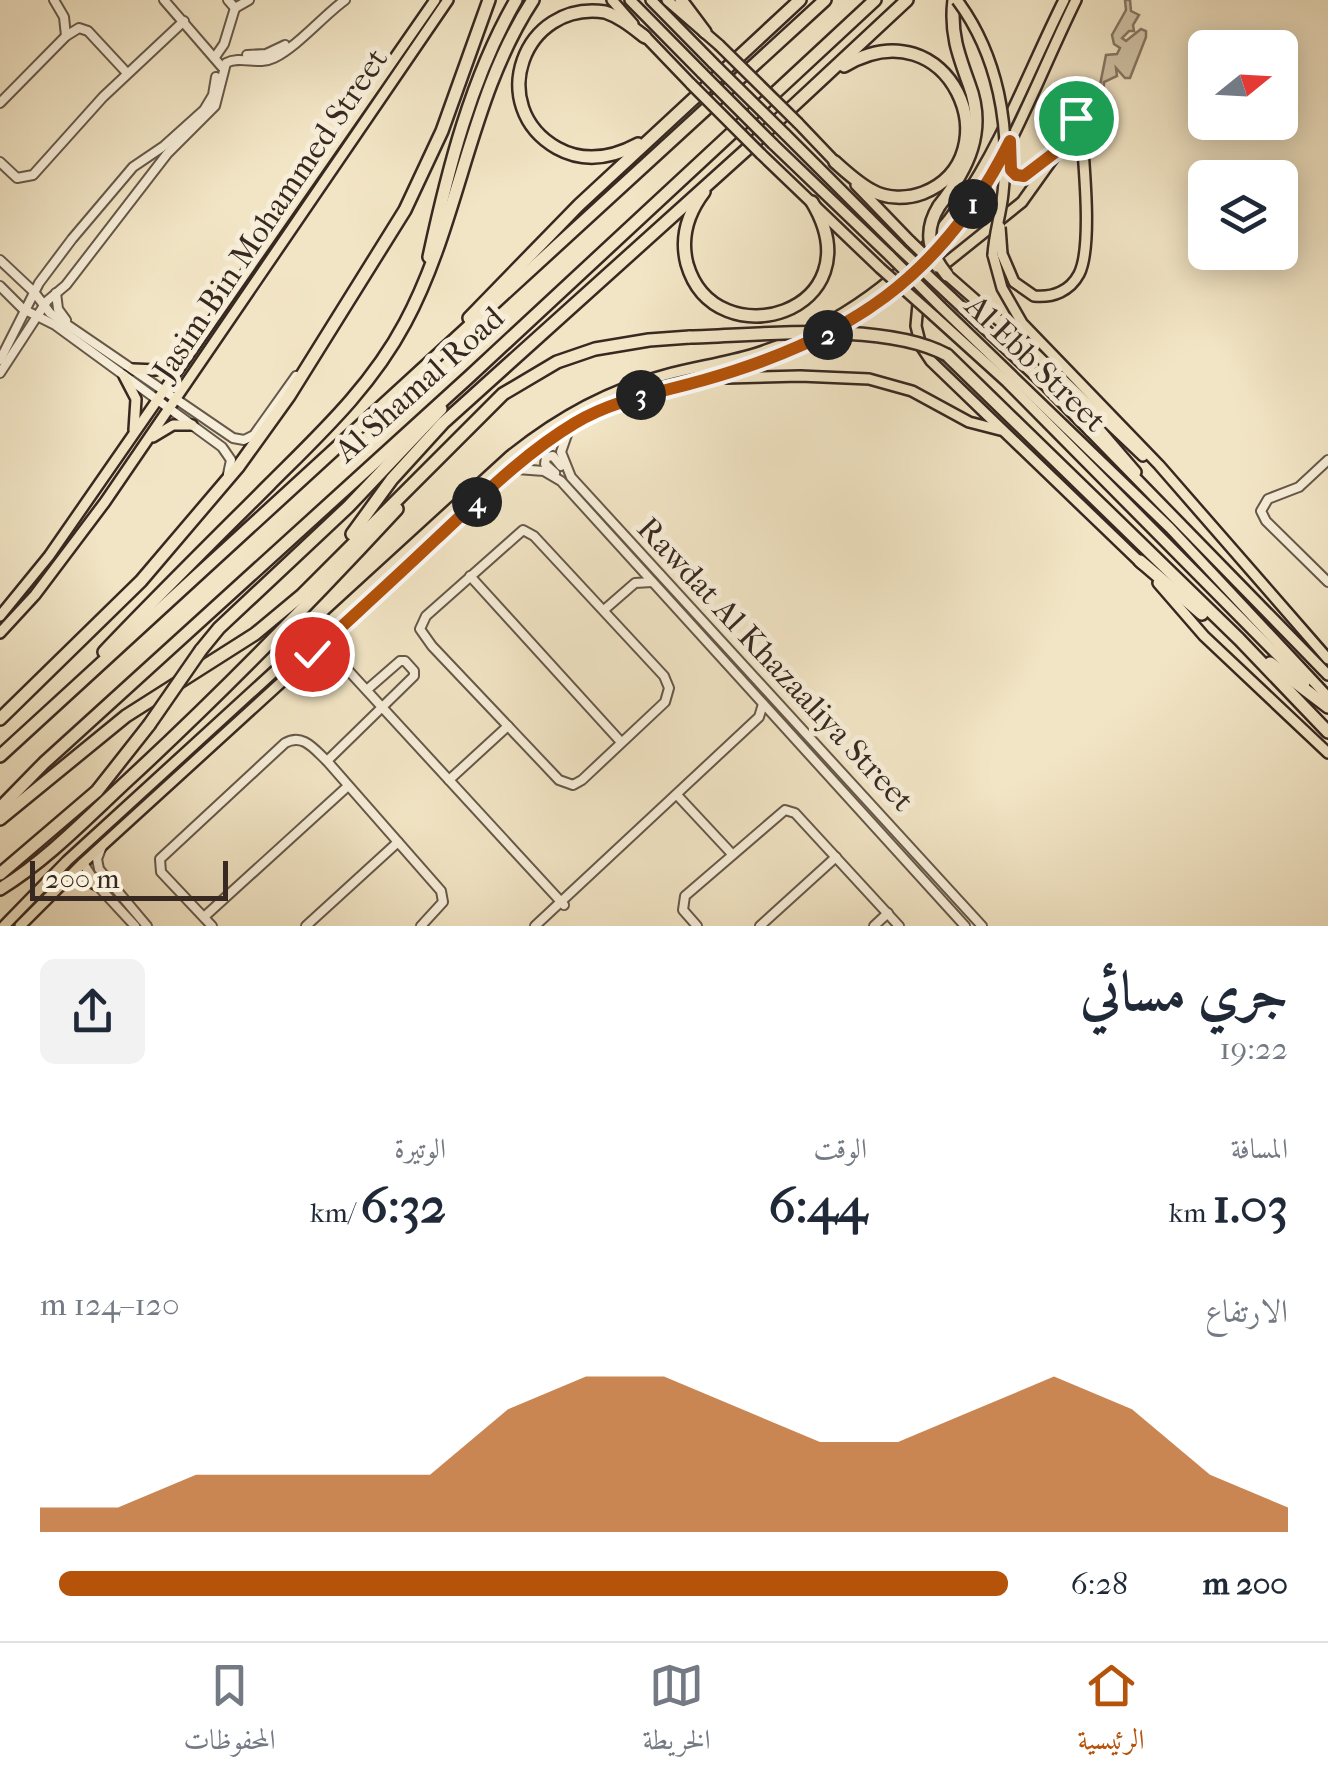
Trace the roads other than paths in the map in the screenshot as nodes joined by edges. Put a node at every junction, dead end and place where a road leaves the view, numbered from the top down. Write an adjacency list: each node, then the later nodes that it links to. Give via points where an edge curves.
1 (164, 0): 25 (street)
2 (228, 0): 24 (street)
3 (248, 0): 24 (street)
4 (342, 0): 30 (street, via 278,56 235,54)
5 (434, 0): 55 (main road, Jasim Bin Mohammed Street)
6 (448, 0): 64 (main road, Jasim Bin Mohammed Street)
7 (489, 0): 53 (highway, via 422,175)
8 (516, 0): 45 (highway, via 465,120)
9 (533, 0): 45 (highway, via 501,59)
10 (612, 0): 29 (main road)
11 (630, 0): 96 (main road, Al Ebb Street, bridge, via 1170,528)
12 (650, 0): 78 (main road, Al Ebb Street, bridge)
13 (666, 0): 26 (main road)
14 (680, 0): 26 (highway)
15 (787, 0): 27 (highway)
16 (800, 0): 27 (highway)
17 (824, 0): 54 (highway, Al Shamal Road)
18 (874, 0): 62 (highway, Al Shamal Road)
19 (907, 0): 32 (highway)
20 (956, 0): 42 (main road, bridge, via 983,44 1001,104 1006,161); 44 (highway, bridge, via 953,36 974,97 976,128 968,164 930,224 930,246)
21 (1064, 0): 109 (main road, via 966,196 888,282 834,319 769,349 633,384 546,428)
22 (1076, 0): 35 (main road)
23 (55, 1): 28 (street)
24 (235, 8): 30 (street)
25 (184, 21): 30 (street); 31 (street)
26 (705, 32): 39 (main road, bridge)
27 (762, 34): 34 (highway)
28 (66, 36): 31 (street, via 83,28); 33 (street)
29 (644, 36): 34 (highway, via 600,11 557,16 528,44 518,89 531,125 565,152 602,157); 41 (main road, bridge)
30 (219, 63): 37 (street, via 207,105)
31 (127, 73): 38 (street, via 30,177 17,178)
32 (816, 85): 39 (highway, via 864,55 898,50 940,70 964,106 960,157 928,191 878,194); 40 (highway)
33 (0, 102)
34 (650, 137): 54 (highway, via 491,294)
35 (1010, 141): 36 (main road, via 1010,166 1019,176); 61 (main road, via 954,230 874,306 788,353)
36 (1054, 154): 42 (main road, via 1080,109 1081,270 1066,290 1034,296 1014,282); 69 (main road, via 1012,212 934,274 916,314 926,355)
37 (158, 158): 47 (street, via 140,161 122,180); 48 (street)
38 (0, 162)
39 (834, 162): 44 (main road, bridge)
40 (716, 178): 41 (highway, via 690,213 686,256 705,294 742,315 788,310 820,282 829,245); 85 (highway, via 443,423)
41 (812, 202): 99 (main road, bridge, via 1020,395)
42 (997, 255): 74 (main road, via 1002,288 1022,323)
43 (0, 260): 47 (street)
44 (947, 275): 60 (main road)
45 (422, 285): 102 (highway, via 396,340 348,406)
46 (0, 286): 50 (street)
47 (34, 292): 49 (street); 50 (street)
48 (56, 294): 49 (street); 52 (street)
49 (44, 307): 51 (street); 52 (street)
50 (26, 311): 51 (street); 56 (street)
51 (38, 317): 58 (street); 59 (street)
52 (72, 328): 57 (street)
53 (328, 336): 64 (street, via 247,439 229,437); 77 (highway)
54 (448, 346): 102 (highway, Al Shamal Road)
55 (188, 354): 57 (main road, via 156,370); 63 (main road, Jasim Bin Mohammed Street)
56 (0, 360)
57 (134, 369): 63 (street)
58 (0, 373)
59 (124, 376): 65 (street); 70 (main road, via 136,399)
60 (1059, 377): 74 (main road); 78 (main road)
61 (700, 381): 68 (main road, via 634,398); 69 (main road, via 869,378)
62 (458, 386): 113 (highway, Al Shamal Road); 120 (highway, bridge, via 394,459 219,628 97,791)
63 (163, 390): 64 (street); 65 (main road, Jasim Bin Mohammed Street)
64 (176, 398): 66 (main road, Jasim Bin Mohammed Street)
65 (156, 400): 66 (street); 70 (main road, Jasim Bin Mohammed Street)
66 (168, 408): 67 (street); 71 (main road, Jasim Bin Mohammed Street)
67 (192, 425): 71 (main road, via 164,428); 77 (street, via 228,452 231,468)
68 (571, 425): 75 (main road); 76 (street, via 561,452)
69 (1003, 430): 79 (main road)
70 (134, 432): 87 (main road, Jasim Bin Mohammed Street)
71 (138, 454): 88 (main road)
72 (444, 454): 85 (highway); 90 (highway, bridge, via 503,394 557,362 622,343 868,334 916,341 947,355); 123 (highway, via 238,675)
73 (1328, 460): 82 (street, via 1299,487 1268,498 1261,511)
74 (1158, 465): 93 (main road)
75 (512, 470): 76 (street, Rawdat Al Khazaaliya Street, via 544,471); 89 (main road)
76 (568, 481): 80 (street, Rawdat Al Khazaaliya Street); 140 (street, Rawdat Al Khazaaliya Street)
77 (224, 482): 101 (highway, via 141,581)
78 (1153, 496): 94 (main road, Al Ebb Street)
79 (1140, 561): 92 (highway); 106 (main road, via 1204,636)
80 (635, 564): 83 (street, Rawdat Al Khazaaliya Street); 84 (street)
81 (470, 576): 86 (street, via 527,531); 103 (street, via 420,629); 105 (street)
82 (1327, 578)
83 (652, 582): 84 (street); 97 (street, Rawdat Al Khazaaliya Street)
84 (632, 584): 86 (street)
85 (302, 595): 114 (highway, via 255,634 116,723)
86 (604, 610): 105 (street, via 669,688 665,702)
87 (0, 616)
88 (0, 633)
89 (333, 634): 91 (main road); 95 (street, via 338,654)
90 (1239, 639): 92 (highway); 99 (highway)
91 (312, 654): 98 (street, via 335,656); 116 (main road)
92 (1256, 658): 104 (highway)
93 (1328, 659)
94 (1328, 676)
95 (369, 688): 98 (street); 98 (street, via 405,660 414,676)
96 (1328, 697)
97 (763, 704): 100 (street, Rawdat Al Khazaaliya Street); 112 (street, via 759,717)
98 (383, 706): 108 (street); 110 (street)
99 (1328, 706)
100 (774, 717): 112 (street, via 761,720); 139 (street, Rawdat Al Khazaaliya Street)
101 (0, 719)
102 (38, 720): 107 (highway, Al Shamal Road)
103 (508, 726): 105 (street, via 568,785); 110 (street)
104 (1328, 732)
105 (621, 742)
106 (1328, 753)
107 (0, 756)
108 (327, 761): 111 (street); 126 (street, via 306,742 289,740 163,855 162,872)
109 (171, 767): 119 (main road, via 87,850); 127 (main road)
110 (450, 779): 124 (street)
111 (348, 786): 115 (street); 126 (street)
112 (678, 797): 117 (street); 124 (street)
113 (0, 808)
114 (0, 819)
115 (398, 842): 132 (street); 133 (street, via 443,895)
116 (102, 846): 119 (main road); 130 (street, via 99,869)
117 (732, 854): 118 (street, via 788,810); 135 (street, via 685,896 683,910)
118 (836, 858): 125 (street); 136 (street)
119 (83, 863): 121 (main road); 122 (street)
120 (0, 874)
121 (64, 882): 122 (main road, via 82,876); 128 (main road)
122 (97, 885): 129 (street)
123 (0, 889)
124 (564, 902): 134 (street)
125 (888, 913): 137 (street); 138 (street)
126 (204, 918): 131 (street)
127 (4, 926)
128 (20, 926)
129 (135, 926)
130 (147, 926)
131 (212, 926)
132 (306, 926)
133 (421, 926)
134 (538, 926)
135 (697, 926)
136 (760, 926)
137 (874, 926)
138 (899, 926)
139 (966, 926)
140 (982, 926)

